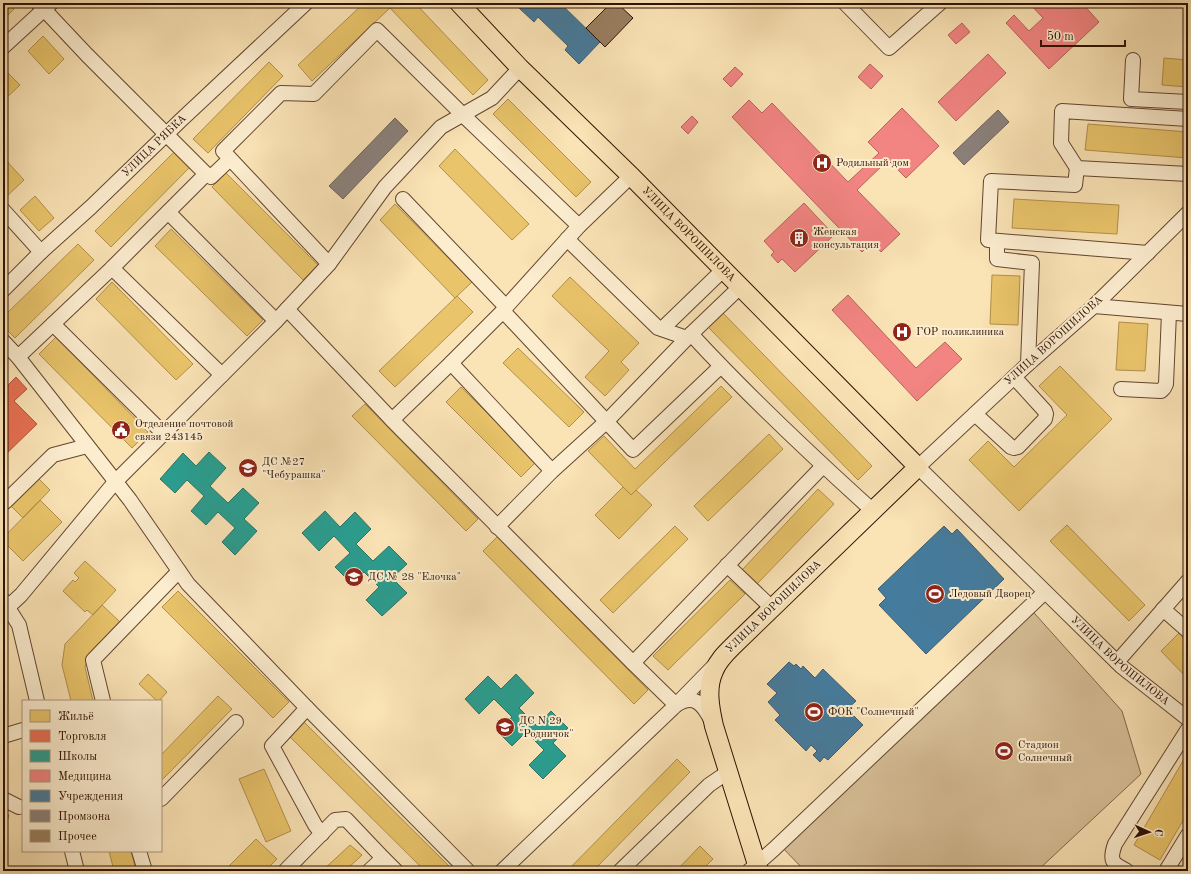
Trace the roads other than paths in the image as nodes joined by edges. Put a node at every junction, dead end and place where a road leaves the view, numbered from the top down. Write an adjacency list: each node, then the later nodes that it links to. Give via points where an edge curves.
1 (306, 3): 12 (street, УЛИЦА РЯБКА)
2 (459, 3): 8 (main road, УЛИЦА ВОРОШИЛОВА)
3 (845, 3): 4 (street, via 889,48)
4 (940, 3)
5 (44, 5): 6 (street); 12 (street)
6 (3, 47)
7 (1132, 60): 9 (street, via 1130,99)
8 (520, 68): 10 (street, via 492,98); 17 (main road, УЛИЦА ВОРОШИЛОВА)
9 (1188, 102)
10 (463, 114): 13 (street, via 377,30 314,94 281,94 223,151); 22 (street); 27 (street, via 441,127 386,187)
11 (1188, 119): 14 (street, via 1062,111 1061,143)
12 (166, 134): 15 (street); 25 (street, УЛИЦА РЯБКА)
13 (230, 159): 15 (street, via 211,177); 27 (street)
14 (1077, 168): 16 (street); 24 (street, via 1076,185 991,181 988,240)
15 (206, 174): 20 (street)
16 (1188, 174)
17 (631, 176): 22 (street); 29 (main road, УЛИЦА ВОРОШИЛОВА)
18 (402, 198): 34 (street)
19 (3, 210): 25 (street)
20 (168, 212): 28 (street); 37 (street)
21 (1188, 213): 26 (street, УЛИЦА ВОРОШИЛОВА)
22 (579, 226): 23 (street)
23 (567, 239): 34 (street); 39 (street, via 658,328)
24 (997, 241): 26 (street); 44 (street, via 997,259 1032,263)
25 (41, 252): 31 (street, УЛИЦА РЯБКА)
26 (1148, 253): 32 (street, УЛИЦА ВОРОШИЛОВА)
27 (329, 264): 33 (street)
28 (112, 268): 38 (street); 46 (street)
29 (723, 270): 30 (main road, УЛИЦА ВОРОШИЛОВА); 39 (street)
30 (740, 287): 40 (street); 55 (main road, УЛИЦА ВОРОШИЛОВА)
31 (3, 290)
32 (1094, 306): 35 (street); 44 (street, УЛИЦА ВОРОШИЛОВА)
33 (287, 309): 37 (street); 50 (street)
34 (504, 309): 43 (street); 51 (street)
35 (1170, 313): 36 (street); 48 (street, via 1164,388 1161,391)
36 (1188, 314)
37 (276, 321): 46 (street)
38 (53, 324): 42 (street); 52 (street)
39 (662, 329): 40 (street)
40 (689, 336): 45 (street); 51 (street)
41 (3, 341): 42 (street)
42 (18, 357): 53 (street)
43 (451, 363): 50 (street); 56 (street)
44 (1028, 364): 47 (street, УЛИЦА ВОРОШИЛОВА)
45 (721, 366): 51 (street, via 633,450); 54 (street)
46 (222, 375): 52 (street)
47 (1014, 377): 49 (street, УЛИЦА ВОРОШИЛОВА); 49 (street, via 1046,414 1045,419 1018,447 1011,447)
48 (1121, 389)
49 (975, 414): 55 (street, УЛИЦА ВОРОШИЛОВА)
50 (392, 420): 60 (street)
51 (606, 422): 56 (street)
52 (164, 434): 57 (street)
53 (87, 446): 57 (street); 58 (street, via 53,455 5,502)
54 (823, 466): 59 (street); 61 (street)
55 (918, 467): 59 (main road, УЛИЦА ВОРОШИЛОВА); 64 (street, УЛИЦА ВОРОШИЛОВА)
56 (552, 471): 60 (street)
57 (115, 482): 62 (street); 65 (street, via 21,595)
58 (3, 501)
59 (872, 511): 66 (main road, УЛИЦА ВОРОШИЛОВА)
60 (497, 527): 71 (street)
61 (727, 565): 66 (street); 71 (street)
62 (178, 570): 73 (street, via 93,660); 75 (street, via 188,584)
63 (1188, 581): 67 (street)
64 (1045, 592): 70 (street, УЛИЦА ВОРОШИЛОВА); 91 (street)
65 (6, 603): 72 (street, via 19,625)
66 (772, 608): 69 (main road, УЛИЦА ВОРОШИЛОВА)
67 (1163, 609): 68 (street); 70 (street)
68 (1188, 631)
69 (721, 659): 74 (street); 78 (main road, УЛИЦА ВОРОШИЛОВА, via 710,684 710,708)
70 (1117, 662): 76 (street, УЛИЦА ВОРОШИЛОВА)
71 (633, 663): 74 (street)
72 (37, 700)
73 (103, 700)
74 (676, 705): 78 (street, via 690,699 699,702); 98 (street)
75 (308, 708): 86 (street, via 272,746); 97 (street)
76 (1188, 719)
77 (236, 722): 84 (street)
78 (714, 726): 82 (main road, УЛИЦА ВОРОШИЛОВА)
79 (1188, 729): 100 (street, via 1115,844 1111,855 1114,862)
80 (22, 730): 81 (street)
81 (3, 736)
82 (728, 772): 91 (main road, УЛИЦА ВОРОШИЛОВА); 99 (street, via 709,785)
83 (3, 799): 85 (street)
84 (162, 799)
85 (19, 807)
86 (322, 834): 90 (street, via 335,820 346,819); 94 (street)
87 (1188, 835): 101 (street)
88 (72, 852): 92 (street)
89 (139, 852): 93 (street)
90 (383, 858): 95 (street); 96 (street)
91 (755, 869)
92 (77, 871)
93 (145, 871)
94 (284, 871)
95 (369, 871)
96 (396, 871)
97 (468, 871)
98 (502, 871)
99 (620, 871)
100 (1127, 871)
101 (1166, 871)

